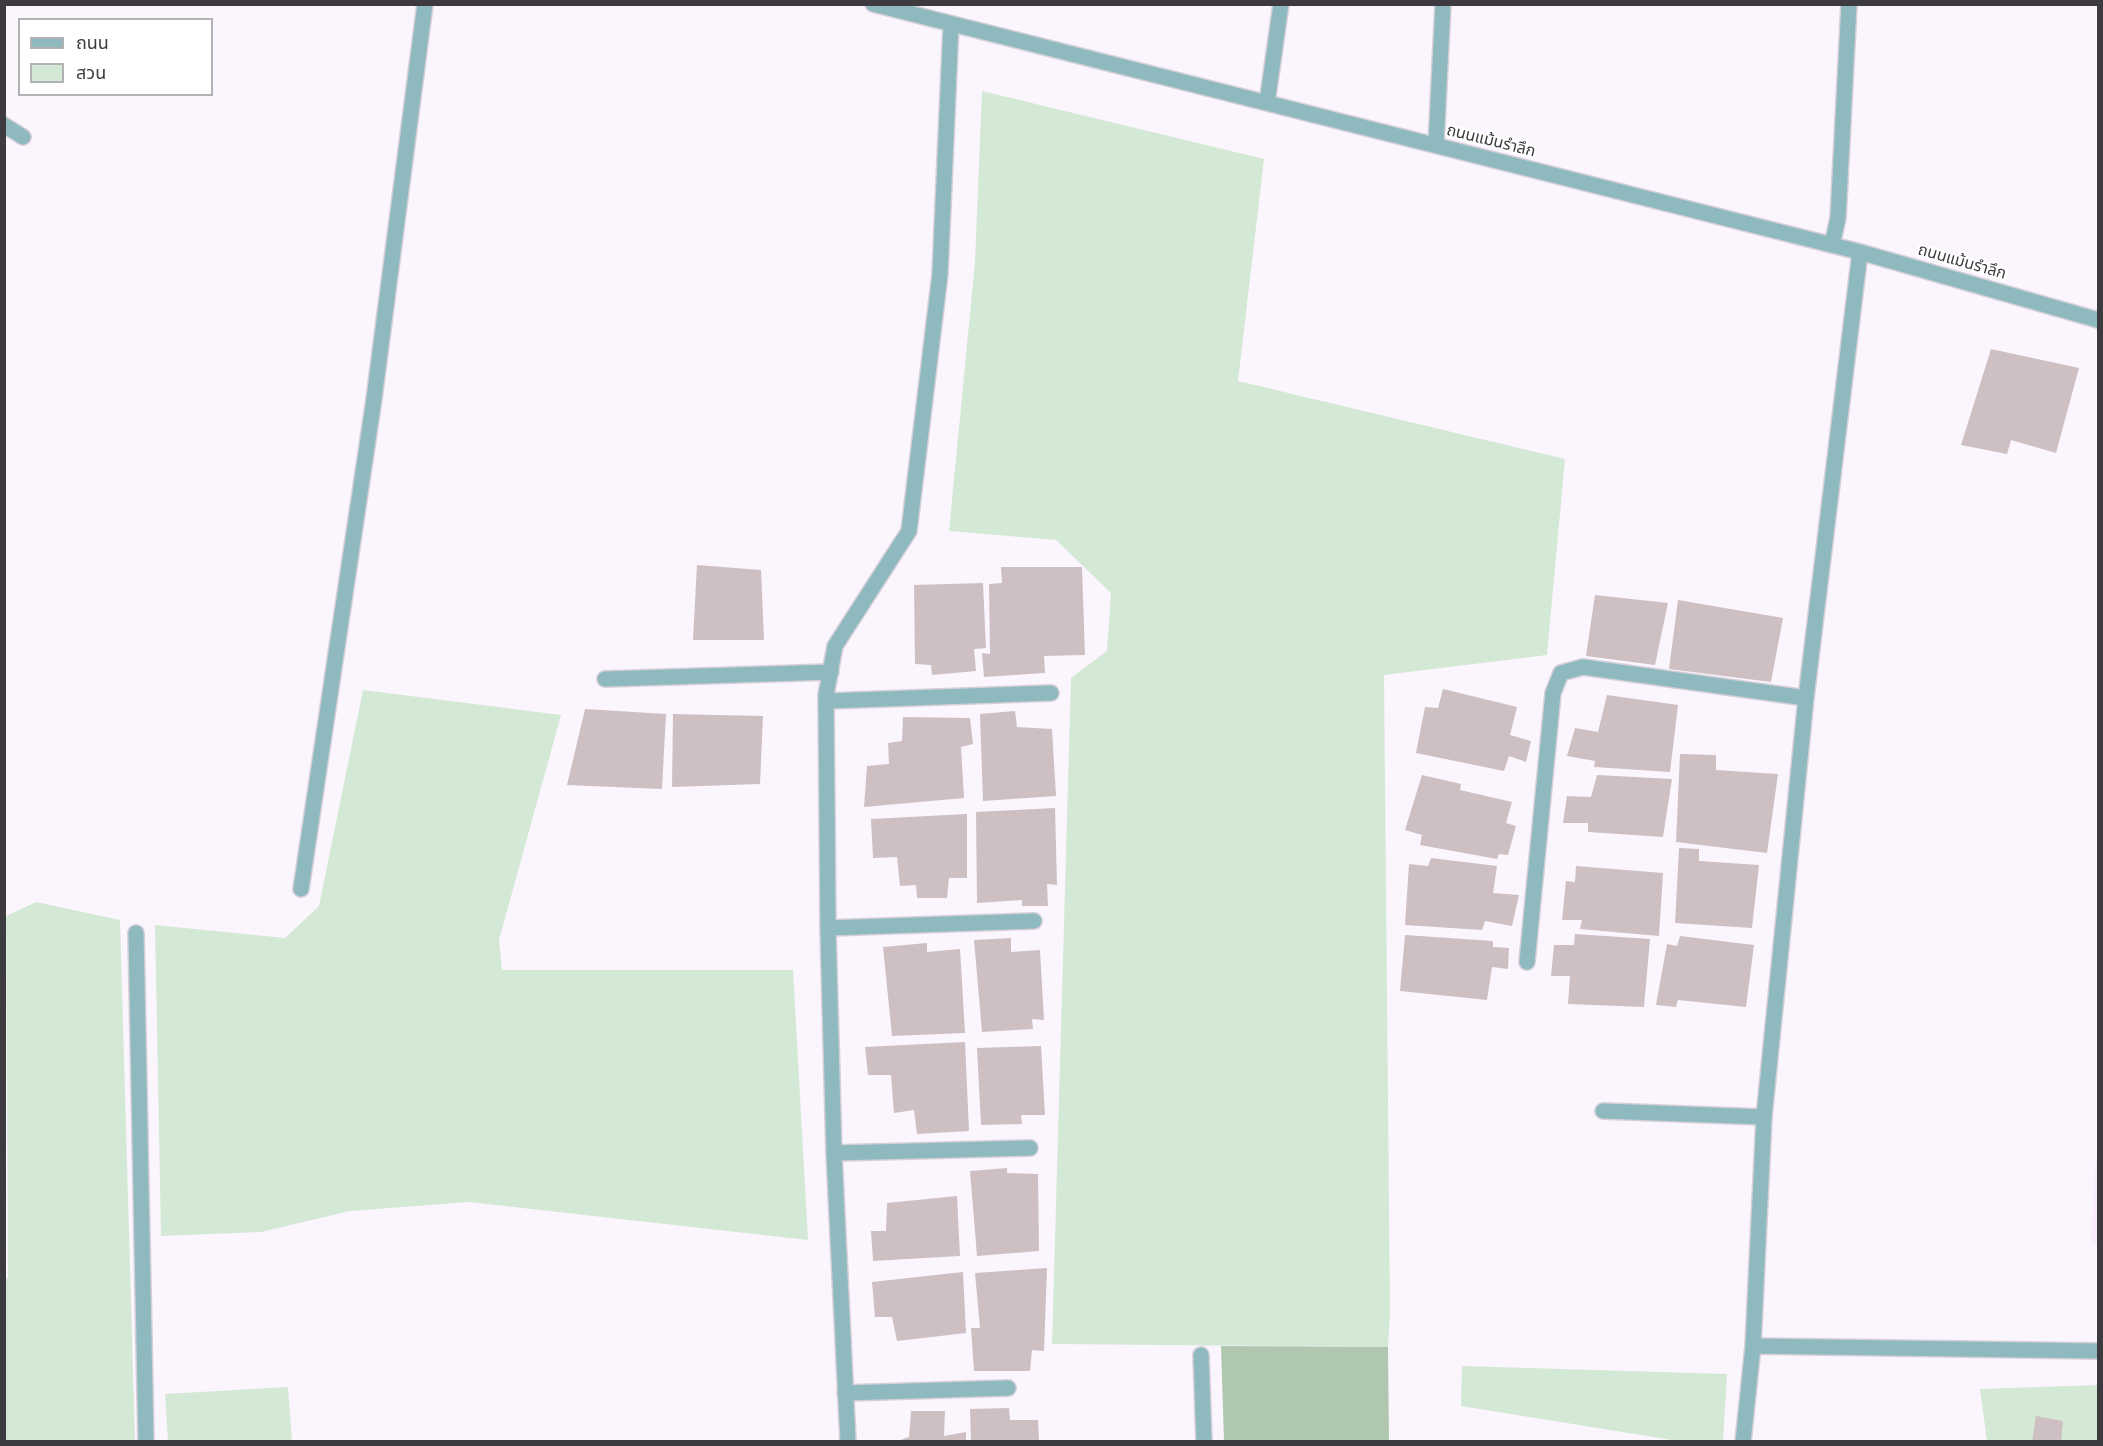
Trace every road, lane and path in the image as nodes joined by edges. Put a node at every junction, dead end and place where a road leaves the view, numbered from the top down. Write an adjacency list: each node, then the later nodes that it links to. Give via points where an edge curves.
1 (425, 4): 19 (street, via 374,399)
2 (873, 4): 6 (street, ถนนแม้นรำลึก)
3 (1281, 4): 7 (street)
4 (1443, 4): 10 (street)
5 (1849, 4): 11 (street, via 1838,218)
6 (951, 24): 7 (street, ถนนแม้นรำลึก); 14 (street, via 940,274 909,531 835,646)
7 (1267, 103): 10 (street, ถนนแม้นรำลึก)
8 (4, 125): 9 (street)
9 (23, 137)
10 (1436, 145): 11 (street, ถนนแม้นรำลึก)
11 (1832, 245): 12 (street, ถนนแม้นรำลึก)
12 (1860, 252): 13 (street, ถนนแม้นรำลึก); 17 (street)
13 (2098, 320)
14 (831, 672): 15 (street); 18 (street)
15 (604, 679)
16 (1051, 693): 18 (street)
17 (1806, 698): 23 (street, via 1583,667 1561,673 1553,693); 25 (street)
18 (827, 701): 21 (street)
19 (301, 889)
20 (1034, 921): 21 (street)
21 (828, 928): 27 (street)
22 (135, 933): 33 (street)
23 (1527, 962)
24 (1603, 1111): 25 (street)
25 (1764, 1118): 28 (street)
26 (1030, 1148): 27 (street)
27 (834, 1153): 32 (street)
28 (1753, 1346): 29 (street); 36 (street)
29 (2098, 1351)
30 (1201, 1354): 35 (street)
31 (1008, 1388): 32 (street)
32 (845, 1393): 34 (street)
33 (146, 1442)
34 (848, 1442)
35 (1204, 1442)
36 (1743, 1442)

